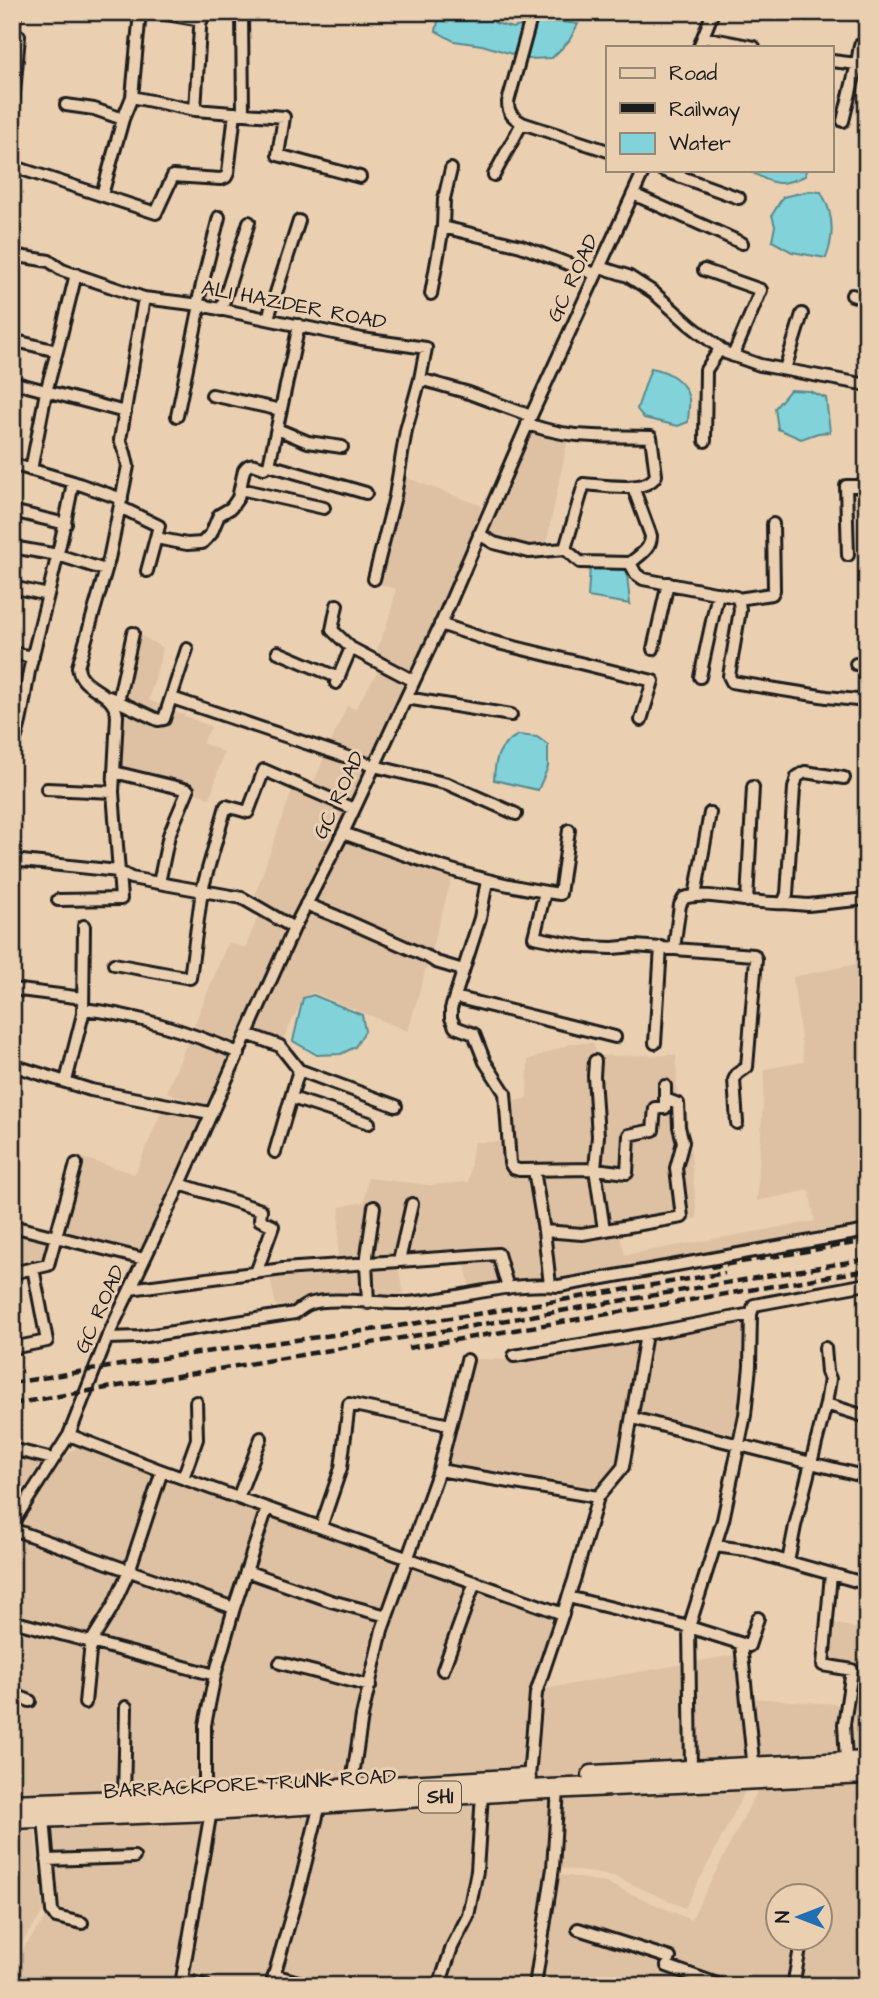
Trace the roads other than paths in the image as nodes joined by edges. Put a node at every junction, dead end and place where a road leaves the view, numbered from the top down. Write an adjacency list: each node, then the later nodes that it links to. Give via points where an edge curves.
1 (15, 12): 17 (street, via 13,33 19,36)
2 (141, 12): 13 (street)
3 (155, 12): 6 (street)
4 (242, 12): 16 (street)
5 (713, 12): 8 (street)
6 (201, 16): 15 (street)
7 (531, 18): 20 (street, via 508,102 512,116)
8 (701, 42): 9 (street)
9 (743, 46)
10 (867, 46): 12 (street, via 860,45)
11 (834, 61): 12 (street)
12 (857, 64): 19 (street)
13 (132, 96): 15 (street); 18 (street)
14 (66, 105): 18 (street)
15 (195, 110): 16 (street)
16 (239, 113): 27 (street, via 284,117 278,155); 29 (street, via 226,177 173,176 156,213)
17 (12, 116)
18 (123, 120): 29 (street)
19 (843, 121)
20 (522, 122): 21 (street); 26 (street)
21 (606, 150)
22 (12, 166): 29 (street)
23 (451, 169): 34 (street)
24 (643, 172): 28 (street, GC ROAD)
25 (668, 172): 30 (street)
26 (494, 175)
27 (360, 177)
28 (633, 194): 35 (street); 38 (street, GC ROAD)
29 (103, 195)
30 (739, 198)
31 (219, 217): 44 (street)
32 (299, 221): 47 (street)
33 (249, 222): 45 (street)
34 (443, 227): 38 (street); 40 (street)
35 (742, 243)
36 (12, 255): 39 (street, ALI HAZDER ROAD, via 49,261)
37 (704, 270): 52 (street, via 761,290)
38 (598, 271): 50 (street, via 628,276); 62 (street, GC ROAD)
39 (76, 274): 42 (street, ALI HAZDER ROAD); 51 (street)
40 (431, 294)
41 (852, 295): 43 (street)
42 (144, 298): 44 (street, ALI HAZDER ROAD); 60 (street)
43 (867, 300)
44 (199, 305): 45 (street, ALI HAZDER ROAD); 61 (street)
45 (221, 310): 47 (street, ALI HAZDER ROAD)
46 (802, 314): 53 (street)
47 (268, 318): 48 (street, ALI HAZDER ROAD)
48 (299, 325): 54 (street, ALI HAZDER ROAD, via 426,348); 59 (street)
49 (12, 340): 51 (street)
50 (720, 349): 52 (street); 64 (street, via 706,370)
51 (57, 351): 57 (street)
52 (733, 356): 53 (street)
53 (785, 369): 56 (street)
54 (419, 379): 62 (street, via 469,393); 88 (street)
55 (12, 382): 57 (street)
56 (867, 385)
57 (46, 392): 60 (street); 68 (street)
58 (212, 395): 59 (street)
59 (281, 410): 63 (street)
60 (125, 412): 74 (street, via 120,440 128,467)
61 (177, 416)
62 (529, 420): 71 (street, via 543,429 593,436 651,436 656,475 648,484); 79 (street, GC ROAD)
63 (277, 429): 65 (street, via 308,442); 67 (street)
64 (705, 442)
65 (342, 447)
66 (12, 464): 68 (street)
67 (269, 466): 72 (street, via 247,466); 73 (street)
68 (31, 470): 69 (street)
69 (73, 482): 74 (street); 77 (street)
70 (867, 486): 84 (street, via 846,486)
71 (633, 487): 82 (street, via 584,484); 85 (street, via 651,542)
72 (240, 489): 75 (street); 80 (street, via 231,508 219,516 202,543)
73 (366, 493)
74 (121, 503): 80 (street, via 159,526); 86 (street)
75 (324, 508)
76 (12, 511): 77 (street)
77 (66, 524): 83 (street)
78 (773, 524): 93 (street, via 774,590 769,596)
79 (480, 534): 82 (street, via 529,552); 95 (street, GC ROAD)
80 (156, 538): 87 (street)
81 (12, 547): 83 (street)
82 (565, 549): 85 (street, via 580,562)
83 (58, 555): 86 (street); 92 (street)
84 (848, 555)
85 (630, 564): 89 (street, via 643,579)
86 (105, 570): 107 (street, via 78,667 83,681)
87 (147, 571)
88 (373, 579)
89 (668, 583): 91 (street); 99 (street)
90 (12, 587): 92 (street)
91 (718, 593): 93 (street); 103 (street)
92 (48, 596): 102 (street)
93 (738, 599): 108 (street, via 732,682)
94 (337, 605): 97 (street, via 332,630)
95 (440, 624): 104 (street, GC ROAD); 110 (street, via 653,681)
96 (133, 633): 107 (street)
97 (351, 648): 100 (street, via 338,681); 104 (street)
98 (187, 649): 105 (street)
99 (653, 649)
100 (278, 652)
101 (12, 653): 102 (street)
102 (33, 657): 111 (street)
103 (700, 677)
104 (414, 681): 106 (street, GC ROAD)
105 (172, 698): 107 (street, via 162,720); 112 (street)
106 (406, 698): 109 (street); 112 (street, GC ROAD)
107 (114, 700): 113 (street)
108 (867, 701)
109 (511, 715)
110 (642, 720)
111 (12, 746)
112 (374, 766): 118 (street, GC ROAD); 120 (street, via 449,784)
113 (114, 772): 117 (street); 126 (street, via 188,790 169,835)
114 (844, 778): 133 (street, via 805,772 797,777)
115 (753, 787): 132 (street)
116 (47, 789): 117 (street)
117 (113, 792): 124 (street)
118 (354, 809): 122 (street, GC ROAD); 127 (street, via 264,770 248,812 226,806)
119 (710, 813): 129 (street)
120 (516, 814)
121 (569, 831): 128 (street, via 560,894)
122 (343, 833): 125 (street); 134 (street, GC ROAD)
123 (12, 860): 124 (street)
124 (118, 871): 126 (street); 131 (street, via 121,899)
125 (487, 881): 128 (street); 140 (street)
126 (159, 883): 127 (street)
127 (202, 890): 136 (street, via 242,898); 139 (street, via 190,978)
128 (545, 892): 137 (street, via 534,937 586,947)
129 (695, 896): 132 (street); 138 (street, via 684,898 680,905)
130 (867, 899): 133 (street)
131 (58, 900)
132 (747, 901): 133 (street)
133 (783, 903)
134 (306, 904): 136 (street, GC ROAD); 140 (street)
135 (84, 926): 143 (street)
136 (294, 928): 144 (street, GC ROAD)
137 (661, 947): 138 (street); 146 (street)
138 (674, 948): 158 (street, via 749,953 756,959 747,1067 734,1080)
139 (114, 964)
140 (463, 970): 142 (street)
141 (12, 989): 143 (street)
142 (455, 997): 145 (street); 162 (street, via 451,1018 455,1027 474,1034 505,1093 510,1163 519,1171)
143 (83, 1004): 147 (street, via 197,1035); 151 (street)
144 (247, 1034): 147 (street, GC ROAD); 150 (street, via 280,1046)
145 (615, 1037)
146 (655, 1043)
147 (239, 1053): 156 (street, GC ROAD)
148 (596, 1061): 161 (street)
149 (12, 1065): 151 (street)
150 (299, 1070): 153 (street); 155 (street)
151 (66, 1081): 156 (street, via 90,1090)
152 (665, 1086): 154 (street)
153 (292, 1098): 157 (street); 159 (street)
154 (665, 1099): 161 (street, via 665,1108 655,1108 653,1130 629,1135 627,1172); 167 (street, via 678,1104 684,1142 676,1168 681,1217)
155 (396, 1106)
156 (210, 1113): 163 (street, GC ROAD)
157 (369, 1123)
158 (737, 1123)
159 (275, 1152)
160 (76, 1164): 170 (street)
161 (595, 1169): 162 (street); 167 (street)
162 (534, 1170): 168 (street)
163 (180, 1184): 171 (street, GC ROAD); 176 (street, via 261,1210 260,1220 273,1226)
164 (412, 1204): 172 (street)
165 (374, 1207): 173 (street)
166 (12, 1226): 170 (street)
167 (604, 1230): 168 (street, via 582,1234)
168 (544, 1231): 178 (street)
169 (867, 1231): 178 (street)
170 (57, 1237): 171 (street); 174 (street, via 48,1265)
171 (144, 1259): 180 (street, GC ROAD)
172 (399, 1261): 173 (street); 179 (street, via 498,1254)
173 (366, 1263): 176 (street); 181 (street)
174 (33, 1268): 175 (street); 185 (street, via 47,1340)
175 (12, 1273)
176 (256, 1273): 180 (street)
177 (867, 1284): 182 (street, via 754,1306)
178 (550, 1285): 179 (street)
179 (508, 1288): 181 (street, via 406,1303)
180 (130, 1289): 184 (street, GC ROAD)
181 (368, 1303): 184 (street, via 309,1304 295,1313)
182 (751, 1314): 183 (street); 196 (street, via 747,1403)
183 (646, 1334): 187 (street); 192 (street)
184 (107, 1338): 194 (street, GC ROAD)
185 (12, 1348)
186 (825, 1348): 190 (street, via 830,1379)
187 (514, 1356)
188 (467, 1360): 193 (street)
189 (196, 1402): 203 (street, via 197,1439)
190 (826, 1404): 191 (street); 199 (street)
191 (867, 1417)
192 (632, 1418): 196 (street); 204 (street, via 623,1467)
193 (450, 1425): 200 (street); 210 (street, via 349,1404 341,1468)
194 (69, 1436): 198 (street, GC ROAD); 201 (street)
195 (261, 1438): 205 (street)
196 (739, 1444): 199 (street); 211 (street)
197 (12, 1449): 198 (street)
198 (53, 1459): 209 (street, GC ROAD)
199 (811, 1463): 202 (street); 213 (street)
200 (439, 1470): 204 (street); 212 (street)
201 (162, 1471): 203 (street); 215 (street)
202 (866, 1475)
203 (183, 1478): 205 (street)
204 (598, 1497): 219 (street)
205 (238, 1498): 207 (street)
206 (867, 1498): 208 (street)
207 (267, 1508): 210 (street); 214 (street)
208 (867, 1512)
209 (12, 1527): 215 (street)
210 (321, 1527): 212 (street)
211 (715, 1546): 213 (street); 225 (street)
212 (406, 1559): 217 (street); 221 (street)
213 (788, 1562): 216 (street)
214 (246, 1571): 220 (street); 221 (street)
215 (129, 1572): 220 (street); 226 (street)
216 (831, 1574): 218 (street); 237 (street, via 823,1665 852,1670 844,1724)
217 (475, 1582): 222 (street); 229 (street)
218 (867, 1584)
219 (568, 1597): 222 (street); 225 (street)
220 (234, 1608): 230 (street)
221 (387, 1615): 231 (street)
222 (563, 1615): 241 (street, via 536,1693)
223 (758, 1618): 227 (street, via 749,1646)
224 (12, 1621): 226 (street)
225 (689, 1627): 227 (street); 238 (street)
226 (91, 1642): 230 (street); 234 (street)
227 (741, 1644): 239 (street)
228 (280, 1663): 231 (street)
229 (443, 1670)
230 (215, 1675): 247 (street, via 205,1725)
231 (370, 1686): 242 (street)
232 (12, 1694): 233 (street)
233 (30, 1701)
234 (85, 1703)
235 (126, 1707): 245 (street)
236 (867, 1761): 237 (main road, BARRACKPORE TRUNK ROAD / SH1)
237 (846, 1762): 239 (main road, BARRACKPORE TRUNK ROAD / SH1)
238 (691, 1770): 239 (main road, BARRACKPORE TRUNK ROAD / SH1); 241 (main road, BARRACKPORE TRUNK ROAD / SH1)
239 (754, 1774): 240 (main road, BARRACKPORE TRUNK ROAD / SH1); 243 (main road, BARRACKPORE TRUNK ROAD / SH1)
240 (867, 1774)
241 (529, 1778): 242 (main road, BARRACKPORE TRUNK ROAD / SH1)
242 (351, 1789): 247 (main road, BARRACKPORE TRUNK ROAD / SH1)
243 (558, 1789): 244 (main road, BARRACKPORE TRUNK ROAD / SH1); 260 (street, via 553,1868)
244 (482, 1794): 248 (main road, BARRACKPORE TRUNK ROAD / SH1); 259 (street, via 477,1871 468,1916)
245 (124, 1800): 246 (main road, BARRACKPORE TRUNK ROAD / SH1); 247 (main road, BARRACKPORE TRUNK ROAD / SH1)
246 (12, 1804)
247 (208, 1804): 248 (main road, BARRACKPORE TRUNK ROAD / SH1); 249 (main road, BARRACKPORE TRUNK ROAD / SH1); 257 (street, via 182,1979)
248 (320, 1804): 256 (street)
249 (44, 1818): 250 (main road, BARRACKPORE TRUNK ROAD / SH1); 252 (street)
250 (12, 1819)
251 (134, 1857): 252 (street)
252 (47, 1860): 253 (street, via 53,1914)
253 (82, 1923)
254 (578, 1930): 261 (street)
255 (799, 1952): 262 (street)
256 (272, 1980): 258 (street)
257 (206, 1986)
258 (312, 1986)
259 (439, 1986)
260 (536, 1986)
261 (723, 1986)
262 (793, 1986)

